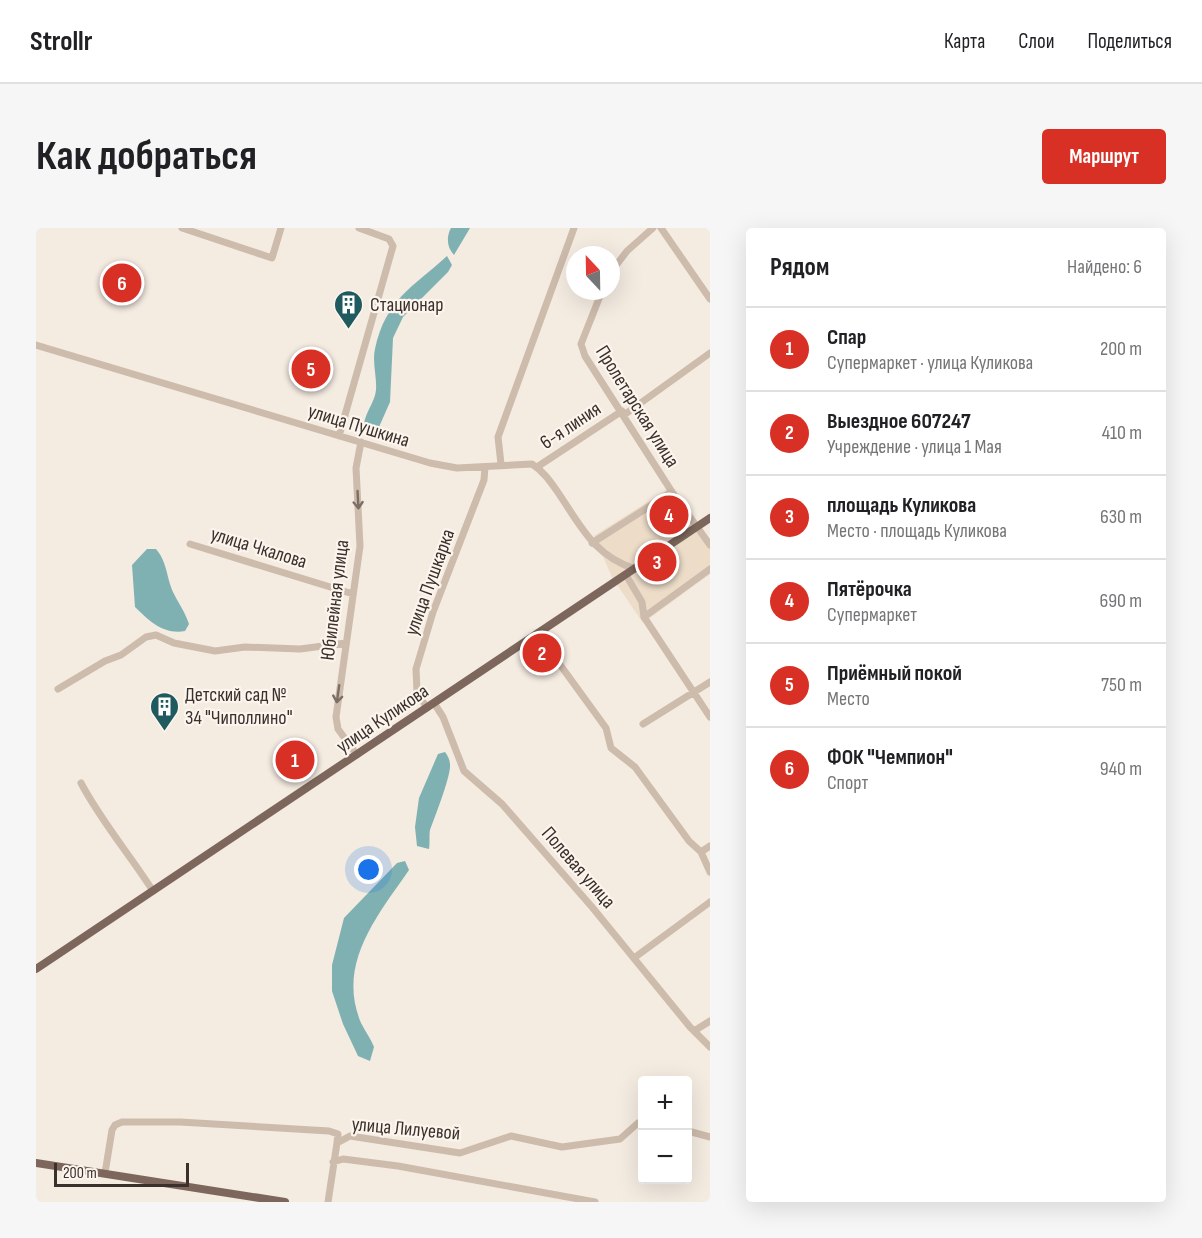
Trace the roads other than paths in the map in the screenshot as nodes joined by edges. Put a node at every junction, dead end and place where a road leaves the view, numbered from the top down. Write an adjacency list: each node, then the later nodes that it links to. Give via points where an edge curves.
1 (182, 228): 2 (street, via 272,258)
2 (281, 228)
3 (358, 228): 13 (street, via 389,239 393,246)
4 (574, 228): 15 (street, via 498,437)
5 (653, 228): 7 (street)
6 (661, 228): 8 (street)
7 (620, 260)
8 (710, 299)
9 (598, 300): 12 (street, Пролетарская улица, via 581,344)
10 (36, 345): 13 (street, улица Пушкина)
11 (710, 353): 12 (street, 6-я линия)
12 (623, 413): 17 (street, 6-я линия); 18 (street, Пролетарская улица)
13 (339, 436): 14 (street, улица Пушкина)
14 (361, 442): 16 (street, улица Пушкина, via 442,466); 27 (street, Юбилейная улица, one-way to 27, via 356,468 360,546)
15 (501, 464): 16 (street, улица Пушкина); 17 (street, улица Пушкина, via 528,463)
16 (485, 467): 34 (street, улица Пушкарка, via 484,480 416,669 417,692)
17 (537, 467): 21 (street, via 548,477)
18 (672, 492): 20 (street, Пролетарская улица); 21 (street)
19 (710, 518): 20 (main road, улица Куликова)
20 (697, 527): 23 (street, Пролетарская улица); 24 (main road, улица Куликова)
21 (592, 543): 24 (street, via 613,560)
22 (190, 544): 27 (street, улица Чкалова)
23 (710, 545)
24 (636, 569): 26 (main road, улица Куликова)
25 (710, 570): 28 (street)
26 (626, 575): 28 (street, via 642,602); 29 (main road, улица Куликова)
27 (353, 594): 30 (street, Юбилейная улица)
28 (645, 617): 33 (street)
29 (537, 633): 34 (main road, улица Куликова); 40 (street, via 606,729 611,748 635,767)
30 (346, 644): 32 (street, via 215,651 181,645 156,635 146,637); 37 (street, Юбилейная улица, one-way to 37, via 336,722)
31 (710, 682): 33 (street)
32 (57, 690)
33 (693, 691): 35 (street); 36 (street)
34 (430, 706): 37 (main road, улица Куликова); 44 (street, Полевая улица, via 443,717 464,771 502,804)
35 (710, 717)
36 (643, 724)
37 (357, 754): 42 (main road, улица Куликова)
38 (81, 783): 42 (street)
39 (710, 846): 40 (street)
40 (701, 852): 41 (street)
41 (710, 872)
42 (153, 891): 45 (main road, улица Куликова)
43 (710, 902): 44 (street)
44 (634, 958): 47 (street, Полевая улица)
45 (36, 969)
46 (710, 1020): 47 (street)
47 (694, 1031): 48 (street, Полевая улица)
48 (710, 1047)
49 (638, 1123): 52 (street, улица Лилуевой, via 620,1139 562,1147 511,1136 460,1153 350,1136)
50 (692, 1132): 51 (street)
51 (710, 1137)
52 (337, 1143): 54 (street, улица Лилуевой); 55 (street, улица Лилуевой, via 338,1134 329,1131 122,1122 111,1130)
53 (36, 1162): 55 (main road)
54 (333, 1162): 57 (street, улица Лилуевой); 58 (street, улица Лилуевой, via 343,1159 398,1166)
55 (105, 1173): 56 (main road)
56 (285, 1202)
57 (328, 1202)
58 (595, 1202)

